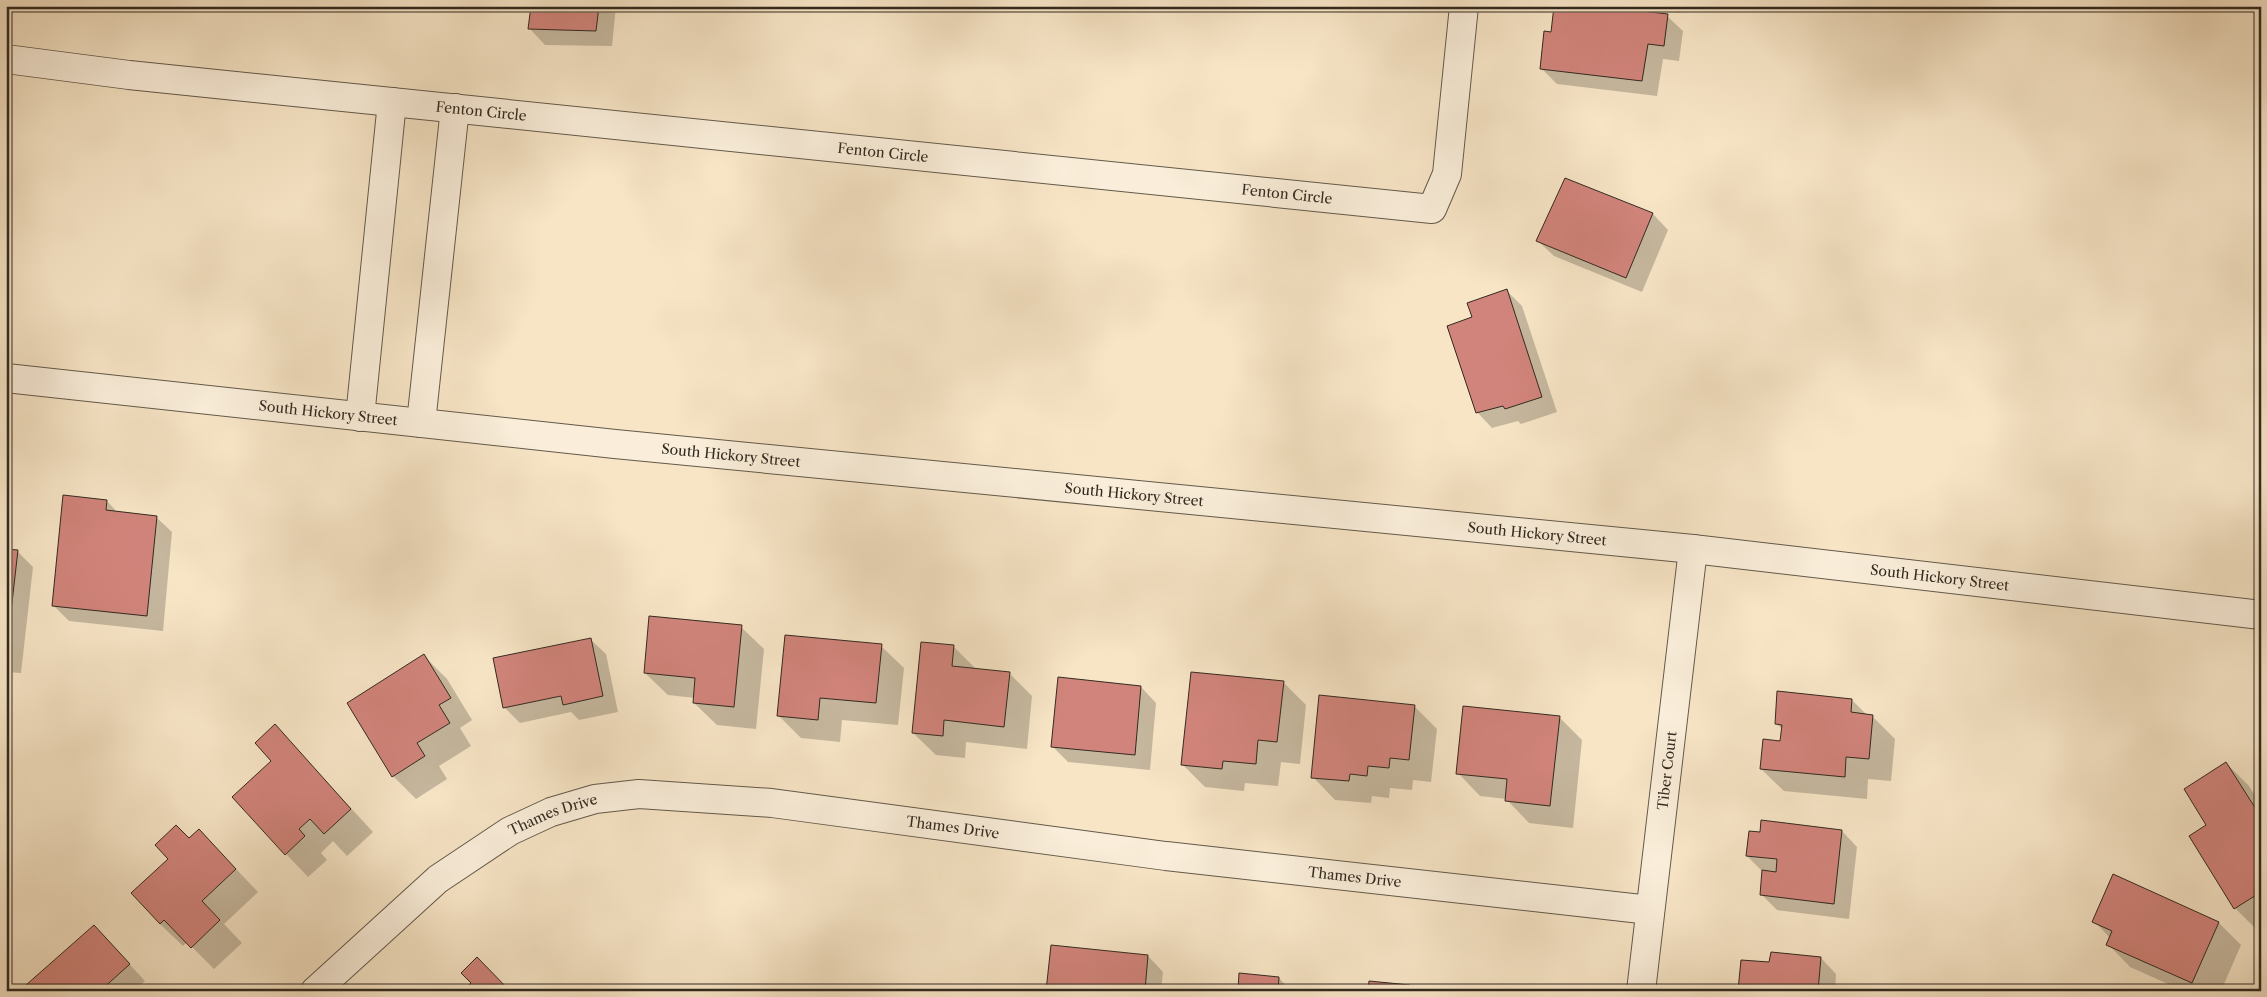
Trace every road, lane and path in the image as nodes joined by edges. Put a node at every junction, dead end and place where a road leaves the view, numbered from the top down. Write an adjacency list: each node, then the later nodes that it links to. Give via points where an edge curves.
1 (1464, 6): 4 (street, Fenton Circle, via 1447,174 1432,209)
2 (6, 60): 3 (street, Fenton Circle)
3 (392, 102): 4 (street, Fenton Circle); 6 (street)
4 (455, 108): 7 (street)
5 (6, 378): 6 (street, South Hickory Street)
6 (360, 416): 7 (street, South Hickory Street)
7 (421, 423): 8 (street, South Hickory Street)
8 (1693, 549): 9 (street, South Hickory Street); 10 (street, Tiber Court)
9 (2261, 615)
10 (1650, 910): 11 (street, Thames Drive, via 1166,856 772,803 640,794 595,799 560,809 510,831 438,879); 12 (street, Tiber Court)
11 (315, 991)
12 (1641, 991)

